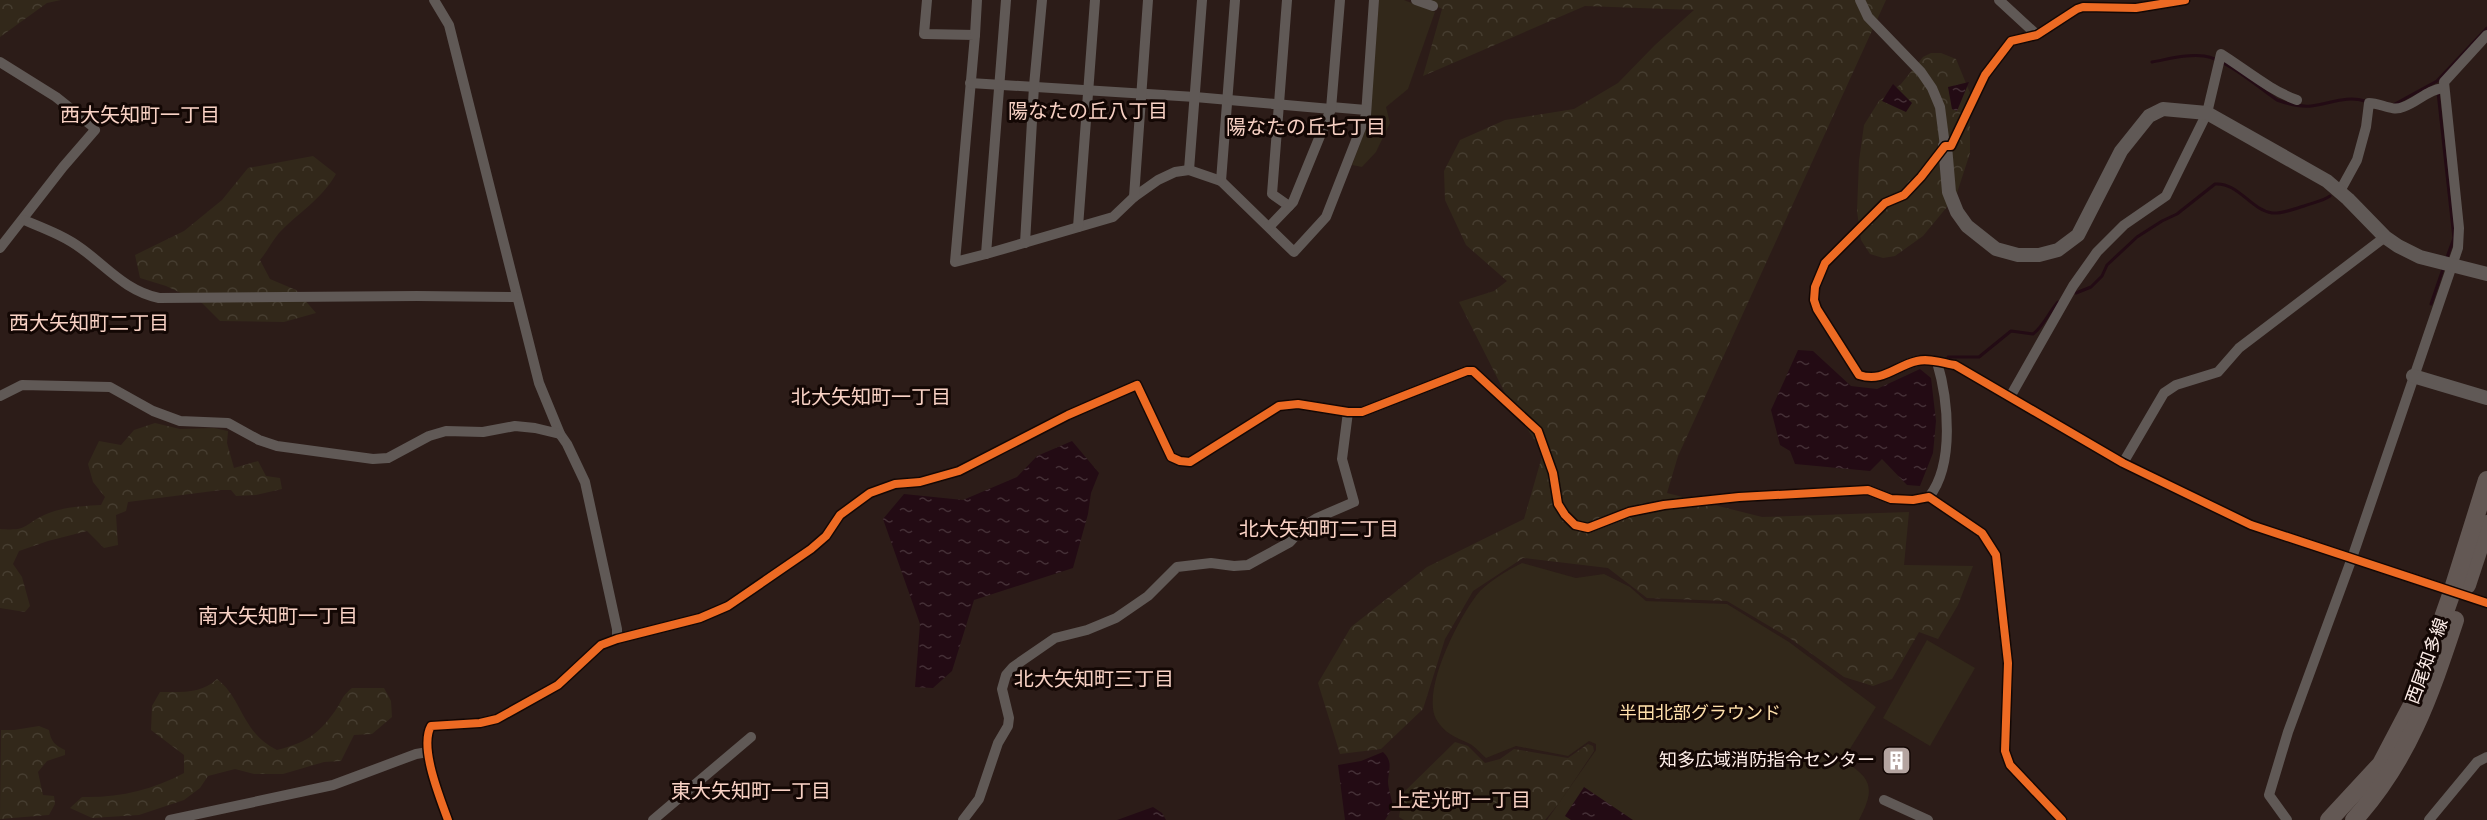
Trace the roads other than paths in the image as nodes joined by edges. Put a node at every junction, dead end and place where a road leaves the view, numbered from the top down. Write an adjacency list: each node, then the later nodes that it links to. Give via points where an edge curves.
1 (434, 0): 50 (street, via 449,25)
2 (927, 0): 18 (street, via 924,34)
3 (977, 0): 18 (street)
4 (1006, 0): 23 (street)
5 (1042, 0): 24 (street)
6 (1095, 0): 26 (street)
7 (1148, 0): 27 (street)
8 (1202, 0): 28 (street)
9 (1235, 0): 29 (street)
10 (1287, 0): 31 (street)
11 (1340, 0): 32 (street)
12 (1374, 0): 33 (street)
13 (1416, 0): 17 (street)
14 (1860, 0): 35 (street, via 1868,16 1932,88 1940,107)
15 (1999, 0): 19 (street)
16 (2186, 0): 19 (street, via 2136,8 2083,7)
17 (1433, 6)
18 (975, 35): 22 (street)
19 (2037, 35): 35 (street, via 2011,41 2003,48 1985,75 1951,146)
20 (2487, 35): 25 (street, via 2446,78)
21 (0, 62): 41 (street, via 56,98 95,130)
22 (970, 83): 23 (street); 47 (street, via 955,262)
23 (1000, 84): 24 (street); 47 (street)
24 (1034, 86): 26 (street); 45 (street)
25 (2443, 88): 38 (street, via 2403,108 2369,104 2357,160); 48 (street, via 2460,240)
26 (1087, 90): 27 (street); 42 (street)
27 (1140, 93): 28 (street); 39 (street)
28 (1195, 97): 29 (street); 36 (street)
29 (1228, 100): 31 (street); 37 (street)
30 (2297, 100): 34 (street, via 2271,88 2221,54)
31 (1279, 104): 32 (street); 40 (street, via 1272,194)
32 (1331, 108): 33 (street); 40 (street)
33 (1366, 110): 43 (street, via 1326,217 1294,252)
34 (2207, 113): 35 (street, via 2163,109 2149,116 2121,151 2078,234 2058,250 2038,255 1996,249 1966,226 1949,192); 38 (street); 54 (street, via 2166,196 2124,225 2097,252 2073,286)
35 (1945, 146): 51 (street, via 1904,195 1885,203 1825,263 1814,294 1817,309 1859,375 1870,379 1915,361)
36 (1189, 170): 37 (street); 39 (street, via 1174,172)
37 (1221, 181): 43 (street)
38 (2340, 191): 44 (street)
39 (1134, 197): 42 (street, via 1113,217)
40 (1289, 206): 43 (street)
41 (24, 220): 46 (street); 50 (street, via 75,244 124,284 159,298)
42 (1078, 227): 45 (street)
43 (1269, 227)
44 (2385, 237): 48 (street, via 2420,257); 58 (street, via 2239,348 2218,372 2176,385 2164,393)
45 (1025, 243): 47 (street)
46 (0, 248)
47 (986, 254)
48 (2445, 264): 49 (street); 52 (street)
49 (2487, 274)
50 (517, 297): 57 (street, via 539,383)
51 (1937, 362): 54 (street, via 1955,365); 60 (street, via 1943,383 1947,444 1943,466)
52 (2413, 376): 55 (street); 62 (street)
53 (0, 396): 57 (street, via 22,385 110,387 180,421 228,423 277,446 374,459 388,458 446,430 483,432 515,426)
54 (2010, 397): 58 (street)
55 (2487, 398)
56 (1348, 412): 60 (street, via 1371,409 1467,371 1477,373 1539,431 1554,473 1558,504 1575,525 1588,528 1629,512 1739,497 1868,490 1891,499); 65 (street, via 1298,404 1279,406 1198,459 1180,461 1171,457 1137,385 1068,415 959,471 870,493 840,515 811,549 728,606 691,621); 74 (street, via 1342,459 1354,502 1317,518 1290,542 1248,565 1211,563 1178,567 1141,602 1116,618 1055,638 1005,675 1002,689 1008,726 998,743 982,792)
57 (560, 434): 65 (street, via 590,498)
58 (2123, 463): 62 (street, via 2251,525)
59 (2487, 480): 63 (main road, 西尾知多線)
60 (1929, 497): 76 (street, via 1982,533 1996,555 2008,663 2005,751 2010,765)
61 (2487, 524): 63 (main road, 西尾知多線)
62 (2352, 558): 63 (street); 77 (street, via 2269,795)
63 (2458, 594): 64 (street); 70 (main road, 西尾知多線, via 2425,710 2395,767); 78 (main road, 西尾知多線, via 2413,703 2381,764)
64 (2487, 603)
65 (616, 639): 67 (street, via 594,650 550,690 497,719 431,726 427,734)
66 (751, 737): 73 (street)
67 (428, 752): 71 (street, via 333,784); 72 (street)
68 (2487, 757): 79 (street, via 2478,762)
69 (1884, 800): 75 (street)
70 (2359, 819)
71 (170, 820)
72 (448, 820)
73 (653, 820)
74 (963, 820)
75 (1928, 820)
76 (2062, 820)
77 (2287, 820)
78 (2329, 820)
79 (2429, 820)

